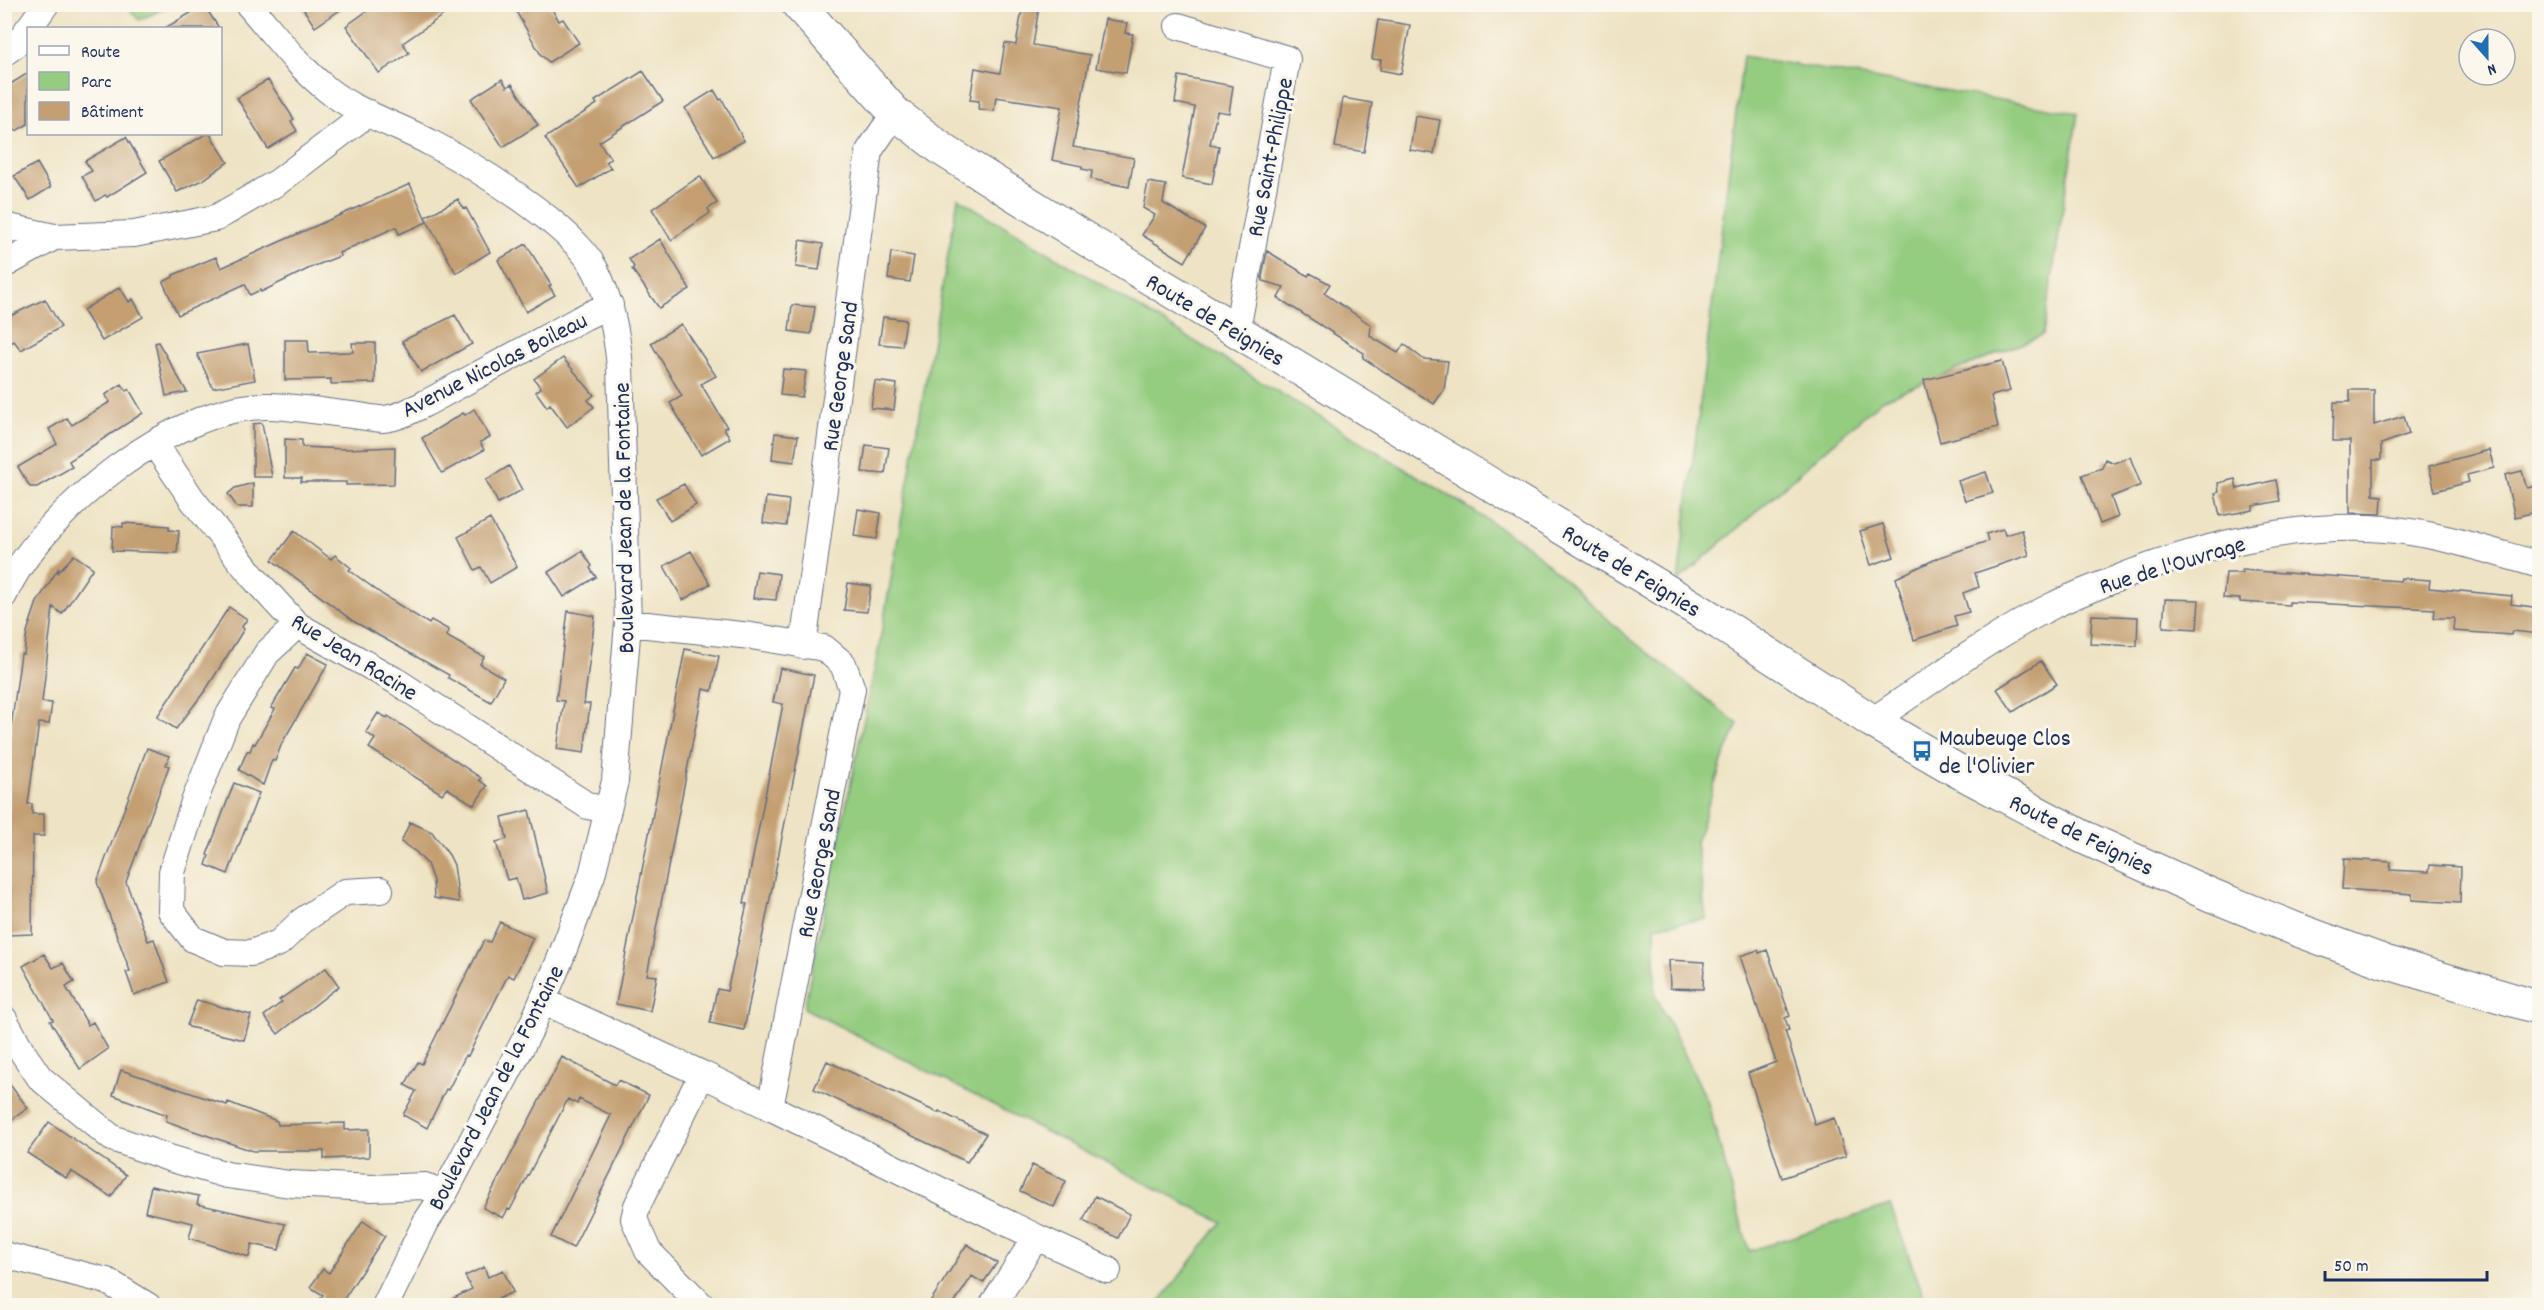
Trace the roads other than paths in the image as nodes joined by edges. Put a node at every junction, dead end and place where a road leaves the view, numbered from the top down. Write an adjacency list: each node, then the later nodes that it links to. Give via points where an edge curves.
1 (46, 4): 5 (street)
2 (248, 4): 8 (street, Boulevard Jean de la Fontaine, via 330,92)
3 (798, 4): 9 (street, Route de Feignies)
4 (1178, 26): 14 (street, Rue Saint-Philippe, via 1287,59)
5 (30, 27)
6 (27, 32): 7 (street)
7 (4, 53)
8 (368, 113): 11 (street, via 278,182 216,218 134,234); 13 (street, Boulevard Jean de la Fontaine, via 431,143 557,225 595,269)
9 (895, 113): 14 (street, Route de Feignies, via 952,156); 20 (street, Rue George Sand, via 869,151)
10 (4, 226): 11 (street)
11 (54, 237): 12 (street)
12 (4, 265)
13 (610, 305): 15 (street, Avenue Nicolas Boileau, via 409,412 385,419 268,406 230,410); 18 (street, Boulevard Jean de la Fontaine, via 620,368)
14 (1237, 330): 21 (street, Route de Feignies, via 1721,624)
15 (154, 443): 17 (street, Avenue Nicolas Boileau, via 83,494 44,536); 19 (street, Rue Jean Racine, via 192,500)
16 (2540, 565): 21 (street, Rue de l'Ouvrage, via 2444,539 2385,529 2287,532 2209,548 2139,570 2052,605)
17 (7, 585)
18 (628, 623): 20 (street, Rue George Sand, via 751,636); 22 (street, Boulevard Jean de la Fontaine, via 615,781)
19 (297, 625): 22 (street, Rue Jean Racine, via 396,681 588,806); 23 (street, via 267,653 227,718 172,872 171,911 193,939 224,952 251,953 279,943 302,921 345,892)
20 (803, 646): 28 (street, Rue George Sand, via 824,648 843,664 852,689)
21 (1872, 721): 25 (street, Route de Feignies, via 2016,804 2202,891 2385,962)
22 (608, 810): 24 (street, Boulevard Jean de la Fontaine, via 592,875)
23 (380, 891)
24 (543, 1001): 27 (street); 29 (street, Boulevard Jean de la Fontaine)
25 (2540, 1008)
26 (4, 1019): 29 (street, via 40,1078 112,1138 227,1175 291,1184 425,1186)
27 (702, 1074): 28 (street); 35 (street, via 634,1219 648,1251)
28 (770, 1108): 30 (street)
29 (443, 1196): 34 (street, Boulevard Jean de la Fontaine)
30 (1036, 1237): 32 (street); 36 (street)
31 (4, 1256): 33 (street, via 107,1281)
32 (1108, 1270)
33 (148, 1305)
34 (384, 1305)
35 (702, 1305)
36 (992, 1305)

